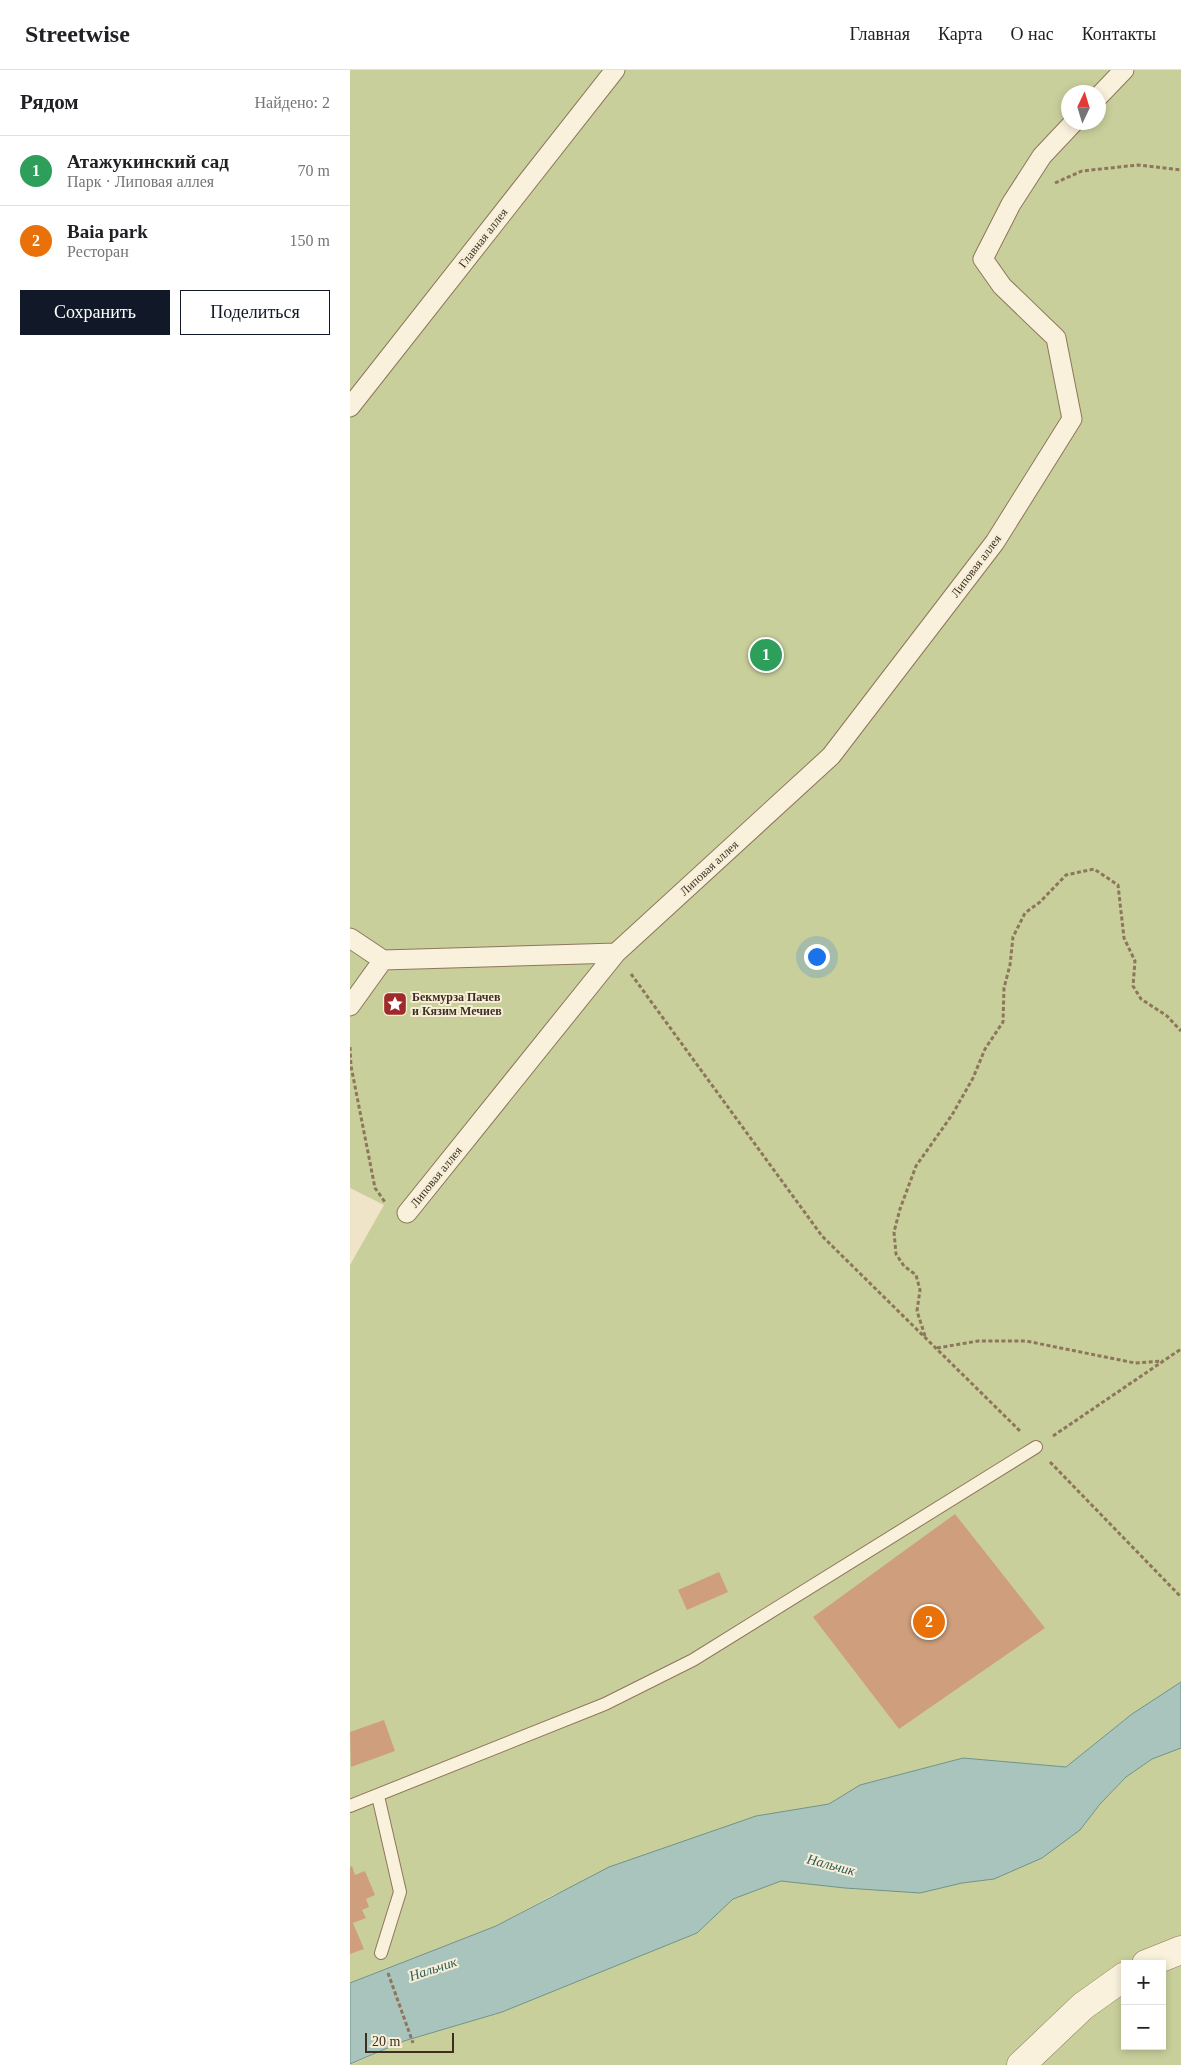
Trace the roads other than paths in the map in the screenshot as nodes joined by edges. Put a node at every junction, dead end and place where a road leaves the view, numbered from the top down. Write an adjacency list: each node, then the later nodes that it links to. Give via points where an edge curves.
1 (615, 70): 5 (street, Главная аллея)
2 (1124, 70): 3 (street)
3 (1106, 89)
4 (1066, 130): 7 (street, Липовая аллея, via 1042,156 1011,204 983,259 1002,286 1056,338 1072,419 996,542 831,756)
5 (350, 407)
6 (350, 938): 8 (street)
7 (616, 953): 8 (street); 10 (street, Липовая аллея)
8 (383, 960): 9 (street)
9 (350, 1006)
10 (407, 1213)
11 (1036, 1448): 12 (lane, via 693,1660 606,1704)
12 (378, 1796): 13 (lane); 15 (lane, via 400,1892)
13 (350, 1806)
14 (1181, 1950): 16 (street)
15 (381, 1953)
16 (1156, 1960)
17 (1121, 1979): 18 (street, via 1083,2006)
18 (1021, 2065)

